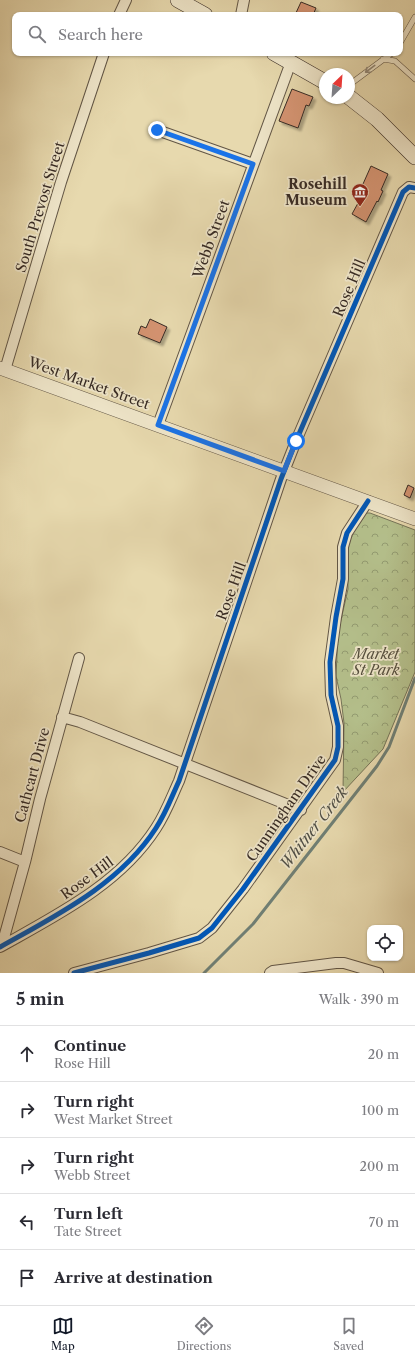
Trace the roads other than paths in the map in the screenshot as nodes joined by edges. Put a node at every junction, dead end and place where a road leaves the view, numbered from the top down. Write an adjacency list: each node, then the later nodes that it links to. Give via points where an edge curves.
1 (126, 0): 4 (street)
2 (178, 0): 5 (main road)
3 (244, 0): 6 (street)
4 (120, 12)
5 (200, 12)
6 (242, 12)
7 (415, 17): 8 (lane)
8 (403, 39)
9 (103, 56): 22 (street, South Prevost Street)
10 (280, 56): 13 (main road)
11 (388, 56): 12 (lane)
12 (384, 59): 15 (lane, via 395,61); 16 (lane, one-way to 16)
13 (291, 62): 14 (main road); 20 (street, Webb Street)
14 (319, 78)
15 (415, 79)
16 (355, 81)
17 (355, 102): 19 (main road, via 377,119)
18 (157, 130): 20 (street)
19 (415, 157)
20 (253, 164): 23 (street, Webb Street)
21 (415, 188): 24 (street, Rose Hill, via 409,187 403,192)
22 (3, 369): 23 (street, West Market Street)
23 (158, 425): 24 (street, West Market Street)
24 (284, 471): 25 (street, West Market Street); 29 (street, Rose Hill)
25 (368, 501): 26 (street, West Market Street); 30 (street, Cunningham Drive, via 347,533 343,547 343,580 330,662 338,747 335,760)
26 (415, 519)
27 (79, 658): 28 (street, Cathcart Drive)
28 (62, 717): 29 (street); 32 (street, Cathcart Drive)
29 (185, 763): 30 (street); 33 (street, Rose Hill, via 157,827 116,875 89,895)
30 (301, 810): 34 (street, Cunningham Drive, via 212,928 199,938)
31 (0, 852): 32 (street)
32 (25, 862): 33 (street, Cathcart Drive)
33 (1, 946)
34 (74, 973)
35 (270, 973): 36 (street, via 344,963)
36 (378, 973)

